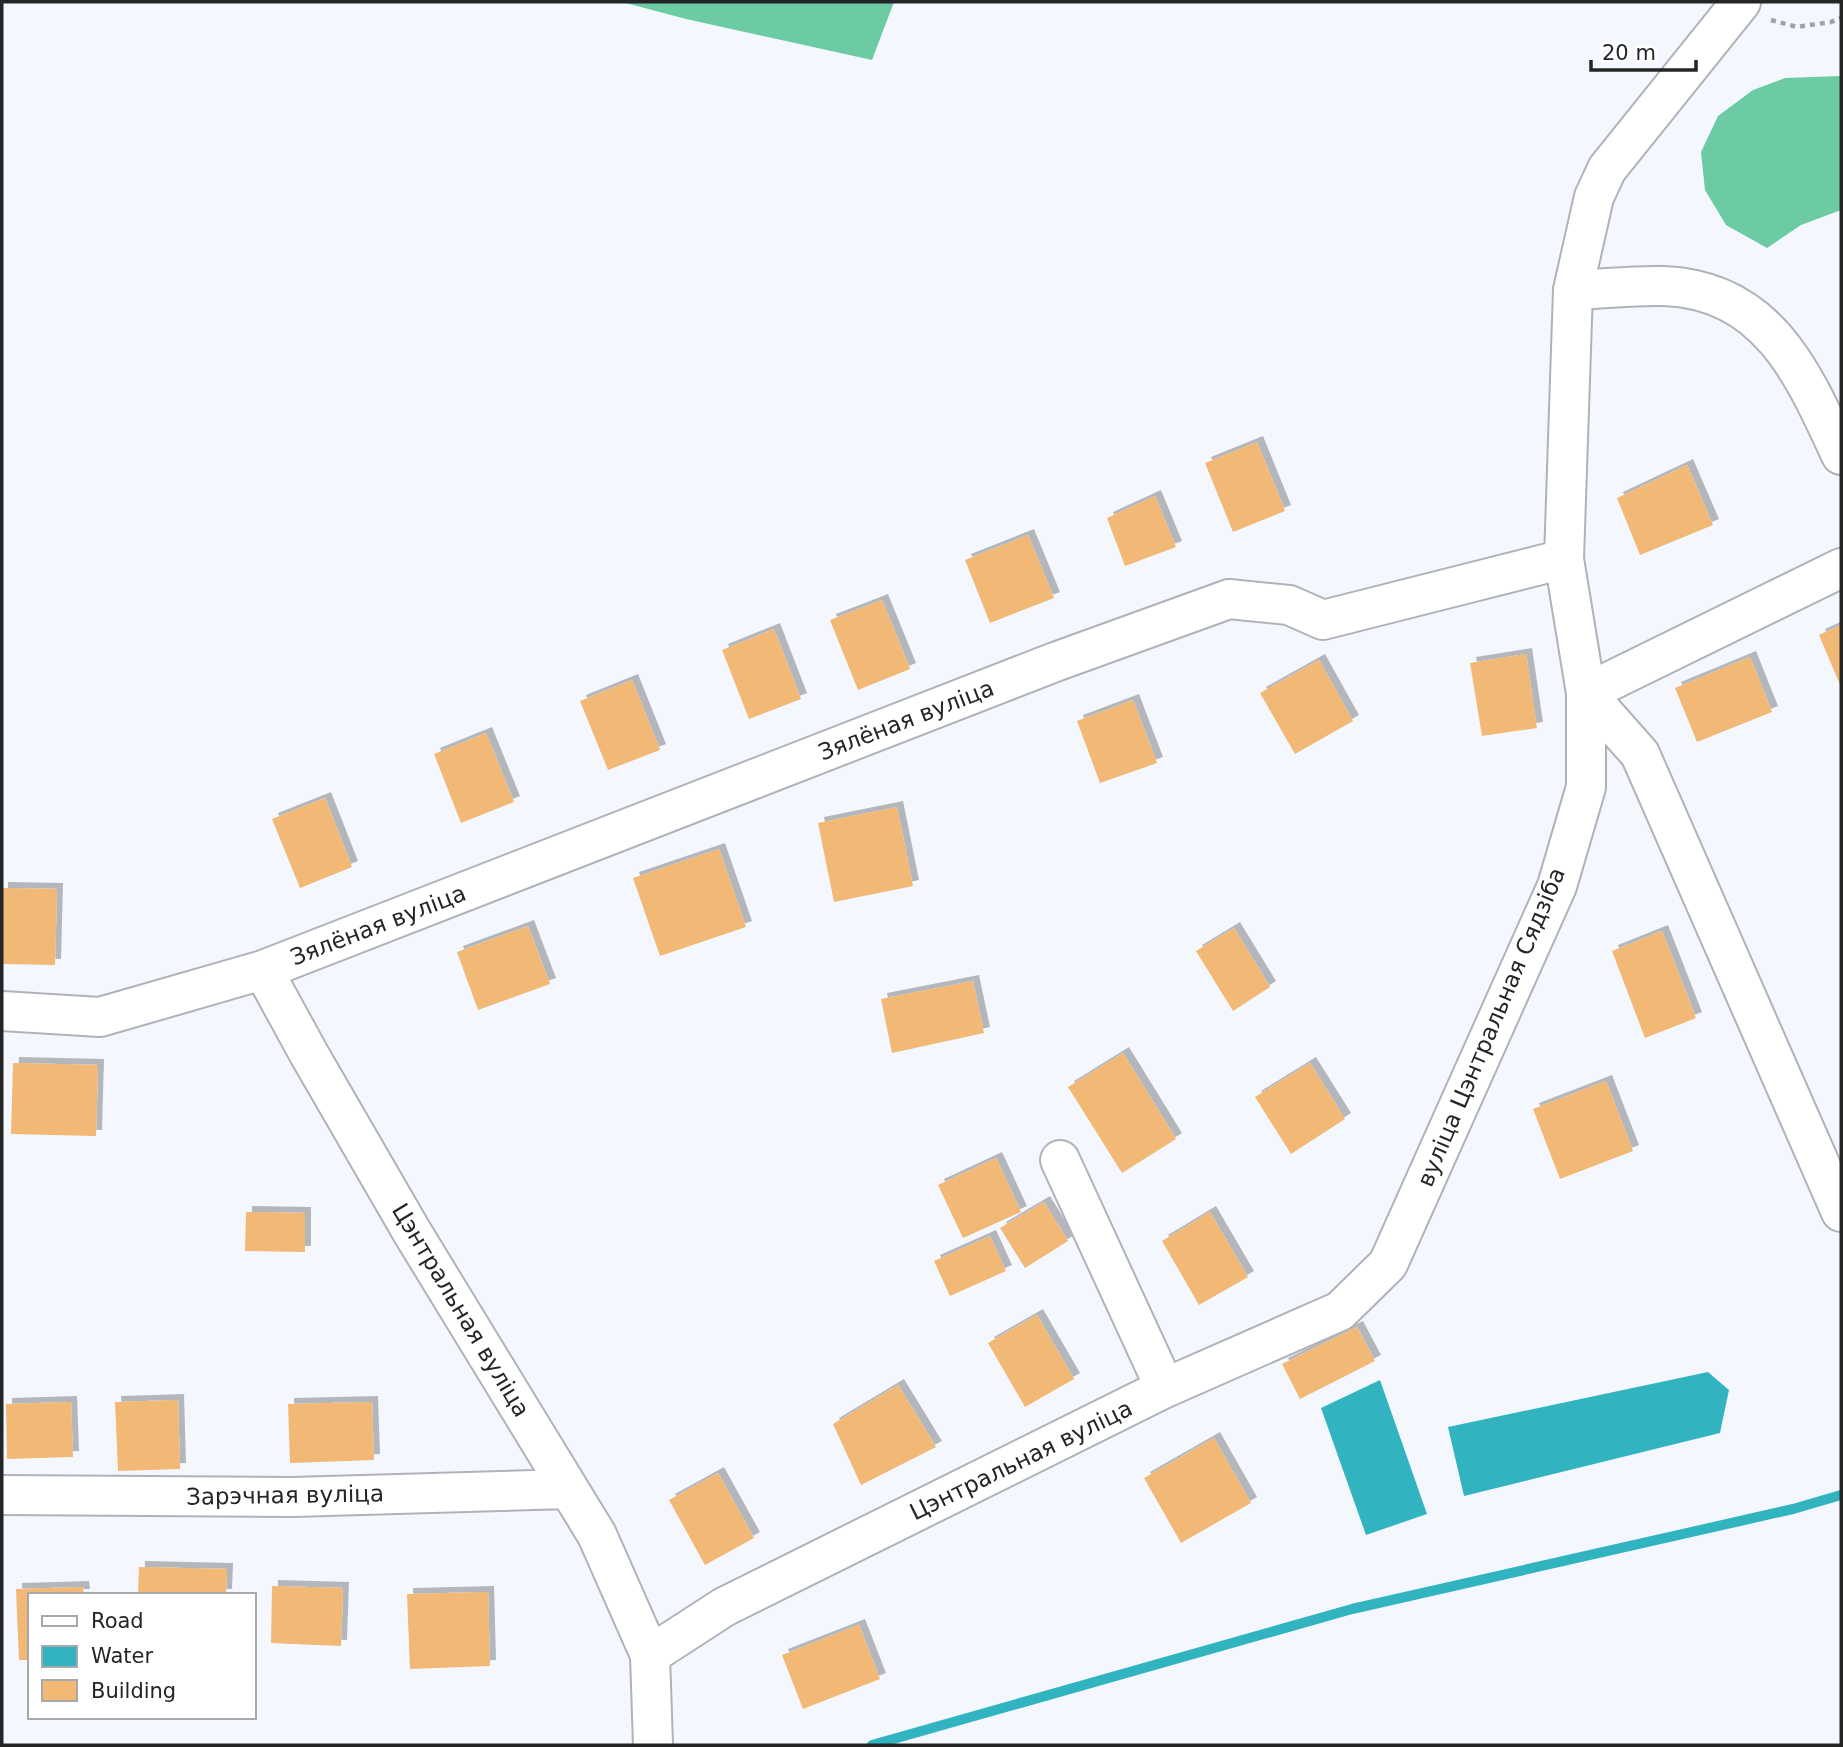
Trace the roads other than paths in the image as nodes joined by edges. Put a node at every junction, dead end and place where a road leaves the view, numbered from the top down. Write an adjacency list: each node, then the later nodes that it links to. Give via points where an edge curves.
1 (1740, 4): 2 (street, вуліца Цэнтральная Сядзіба, via 1607,169 1594,197)
2 (1573, 290): 3 (street, via 1664,286 1701,291 1755,317 1784,349 1812,392); 4 (street, вуліца Цэнтральная Сядзіба)
3 (1841, 456)
4 (1564, 559): 6 (street, вуліца Цэнтральная Сядзіба); 7 (street, Зялёная вуліца, via 1323,620 1289,605 1229,599 1042,667)
5 (1841, 568): 6 (street)
6 (1586, 693): 10 (street, via 1640,754); 11 (street, вуліца Цэнтральная Сядзіба, via 1586,787 1557,886)
7 (263, 970): 8 (street, Зялёная вуліца, via 100,1017); 13 (street, Цэнтральная вуліца, via 405,1220)
8 (2, 1011)
9 (1060, 1160): 12 (street)
10 (1841, 1212)
11 (1388, 1264): 12 (street, Цэнтральная вуліца, via 1340,1311)
12 (1165, 1388): 15 (street, Цэнтральная вуліца, via 724,1607)
13 (569, 1489): 14 (street, Зарэчная вуліца, via 293,1497); 15 (street, Цэнтральная вуліца, via 597,1535)
14 (2, 1495)
15 (650, 1655): 16 (street, Цэнтральная вуліца)
16 (653, 1745)

